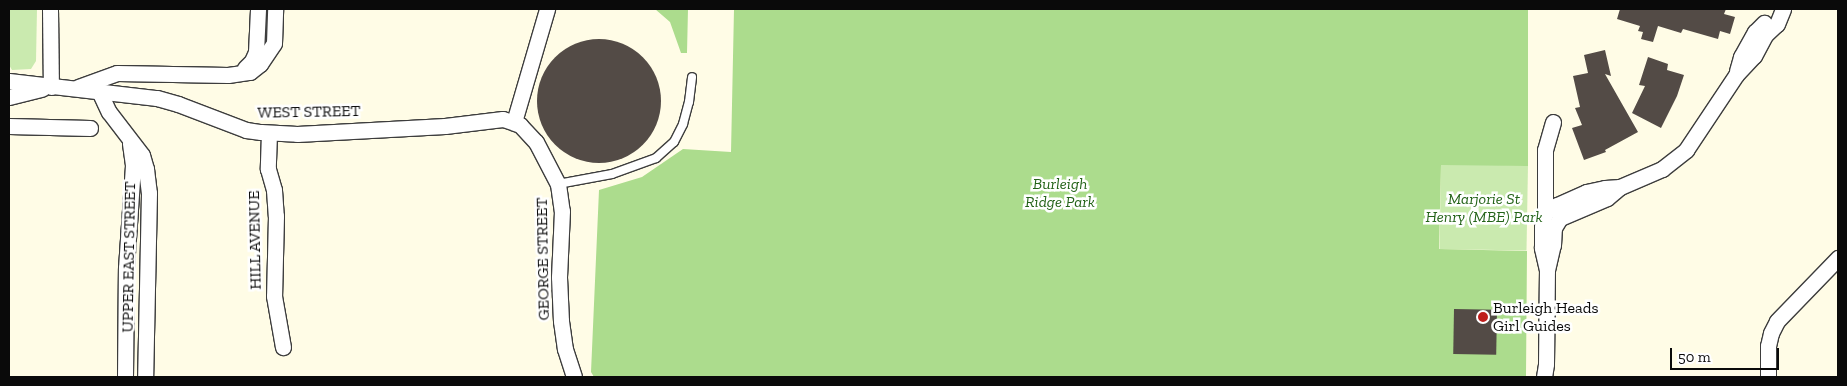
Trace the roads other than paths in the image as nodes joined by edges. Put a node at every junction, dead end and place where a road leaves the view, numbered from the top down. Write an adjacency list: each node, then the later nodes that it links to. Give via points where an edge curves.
1 (50, 9): 11 (street)
2 (258, 9): 7 (street, via 254,57 245,68)
3 (275, 9): 7 (street, via 274,40 264,58 250,72)
4 (547, 9): 15 (street)
5 (1775, 9): 8 (street, via 1755,32 1741,57)
6 (1783, 9): 8 (street, via 1757,53)
7 (228, 75): 12 (street, via 117,74)
8 (1736, 75): 22 (street, via 1682,153 1662,169 1620,187 1586,192 1557,205)
9 (692, 77): 21 (lane, via 683,124 674,142 656,158 612,174)
10 (9, 81): 11 (street, WEST STREET)
11 (50, 87): 12 (street, WEST STREET); 14 (street, WEST STREET)
12 (76, 87): 13 (street, WEST STREET)
13 (99, 90): 19 (street, WEST STREET, via 162,99 246,130); 20 (street, UPPER EAST STREET, via 109,112)
14 (9, 97)
15 (514, 122): 19 (street, WEST STREET, via 493,120 445,126); 21 (street, GEORGE STREET, via 536,142)
16 (1553, 122): 22 (street, via 1546,150)
17 (9, 126): 18 (street)
18 (90, 128)
19 (269, 133): 24 (street, HILL AVENUE, via 268,169 276,216 274,296)
20 (130, 142): 26 (street, UPPER EAST STREET); 27 (street, UPPER EAST STREET, via 143,158 148,187)
21 (558, 184): 28 (street, GEORGE STREET, via 562,211 560,320)
22 (1551, 218): 25 (street, via 1542,227 1547,270)
23 (1838, 258): 29 (street, via 1777,321 1768,346)
24 (284, 347)
25 (1546, 373)
26 (125, 377)
27 (145, 377)
28 (574, 377)
29 (1768, 377)

